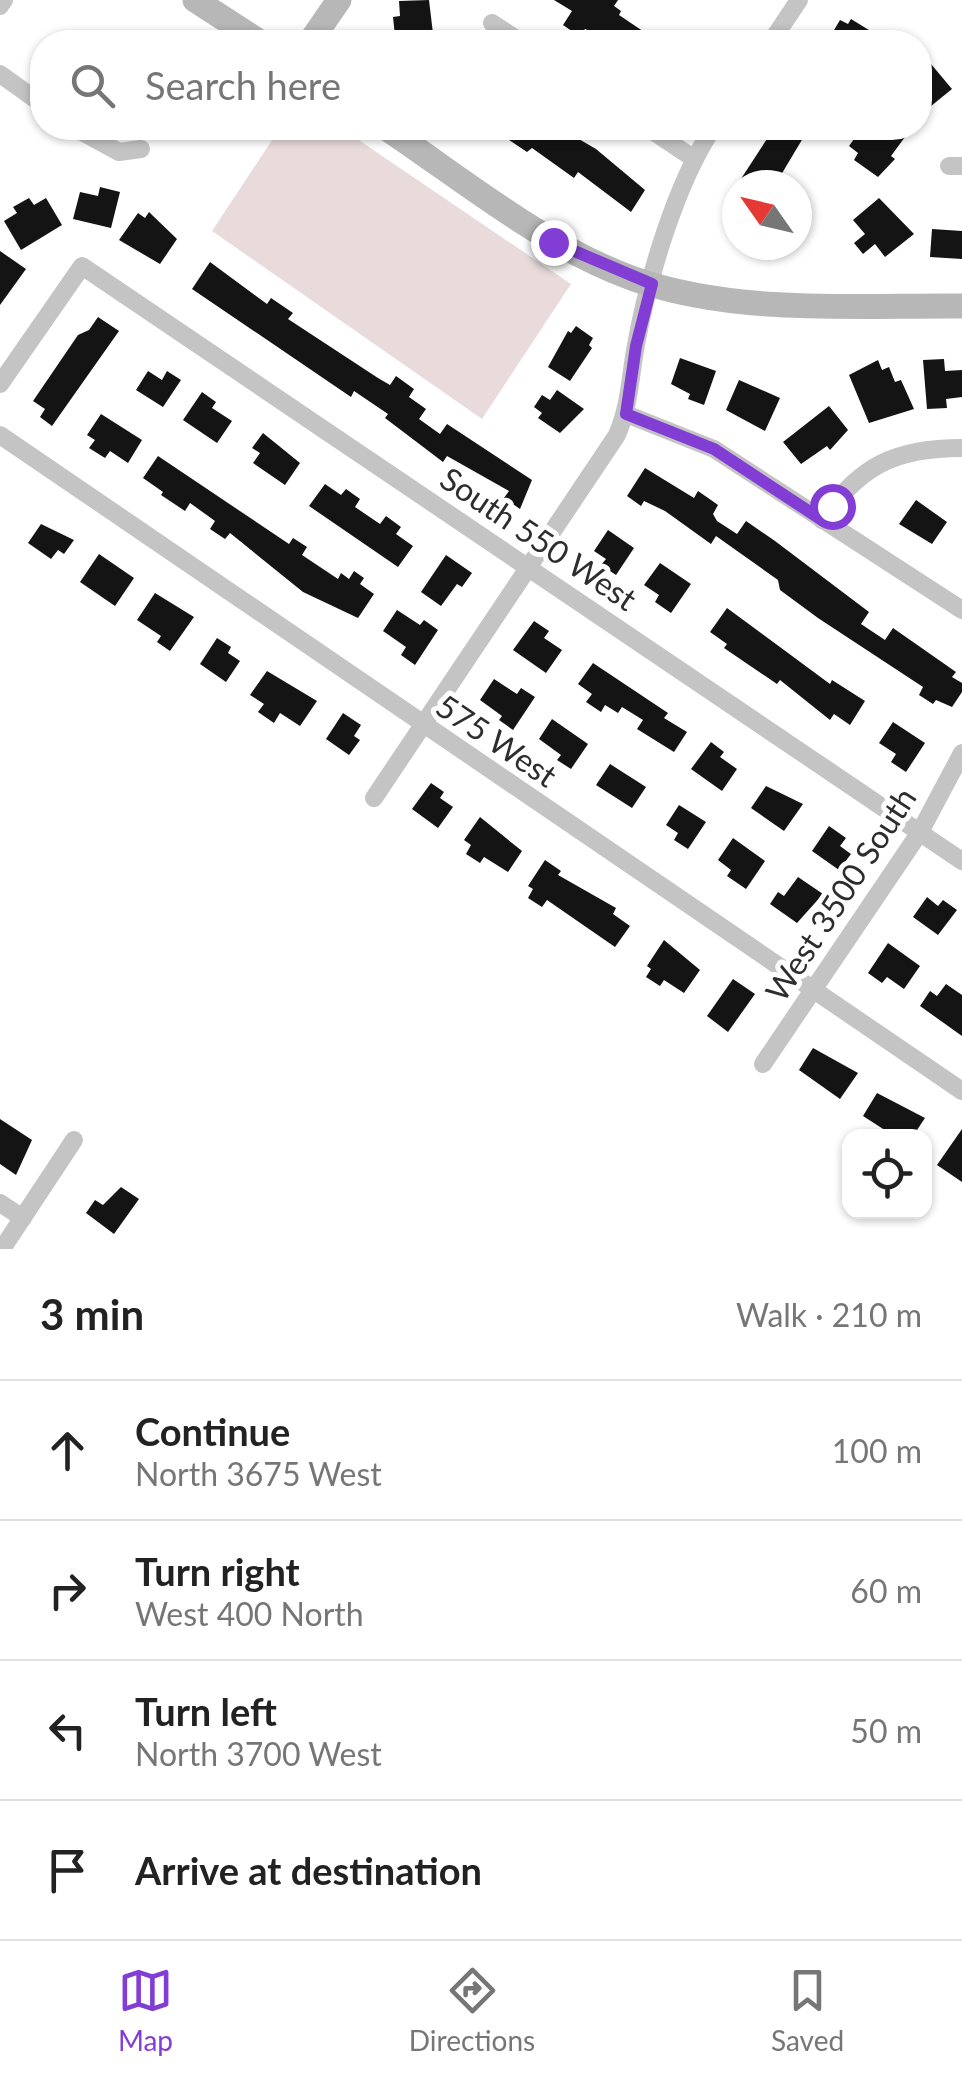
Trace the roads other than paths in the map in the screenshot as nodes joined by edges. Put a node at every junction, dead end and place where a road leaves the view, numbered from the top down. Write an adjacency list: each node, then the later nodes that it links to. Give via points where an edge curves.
1 (4, 0): 5 (street)
2 (195, 0): 7 (street)
3 (339, 0): 8 (street)
4 (800, 0): 10 (street)
5 (0, 6)
6 (492, 22): 9 (street)
7 (241, 30)
8 (318, 30)
9 (504, 30)
10 (779, 30)
11 (0, 74): 12 (street)
12 (30, 95)
13 (97, 140): 17 (street, via 119,152)
14 (404, 140): 19 (street, via 553,242)
15 (666, 140): 18 (street)
16 (705, 140): 18 (street)
17 (141, 149)
18 (693, 158): 19 (street)
19 (652, 284): 20 (street, via 773,303); 22 (street)
20 (962, 306)
21 (0, 384): 26 (street, South 550 West, via 82,266)
22 (626, 414): 25 (street, via 714,449); 26 (street)
23 (0, 435): 28 (street, 575 West)
24 (962, 448): 25 (street, via 920,448 885,460 852,482)
25 (822, 520): 27 (street)
26 (531, 568): 28 (street); 31 (street, South 550 West)
27 (962, 610)
28 (422, 726): 30 (street); 33 (street, 575 West)
29 (962, 753): 31 (street, West 3500 South)
30 (374, 798)
31 (920, 832): 32 (street, South 550 West); 33 (street, West 3500 South)
32 (962, 861)
33 (813, 992): 34 (street, West 3500 South); 35 (street, 575 West)
34 (763, 1064)
35 (962, 1091)
36 (74, 1140): 38 (street)
37 (0, 1202): 38 (street)
38 (22, 1218): 39 (street)
39 (2, 1249)

